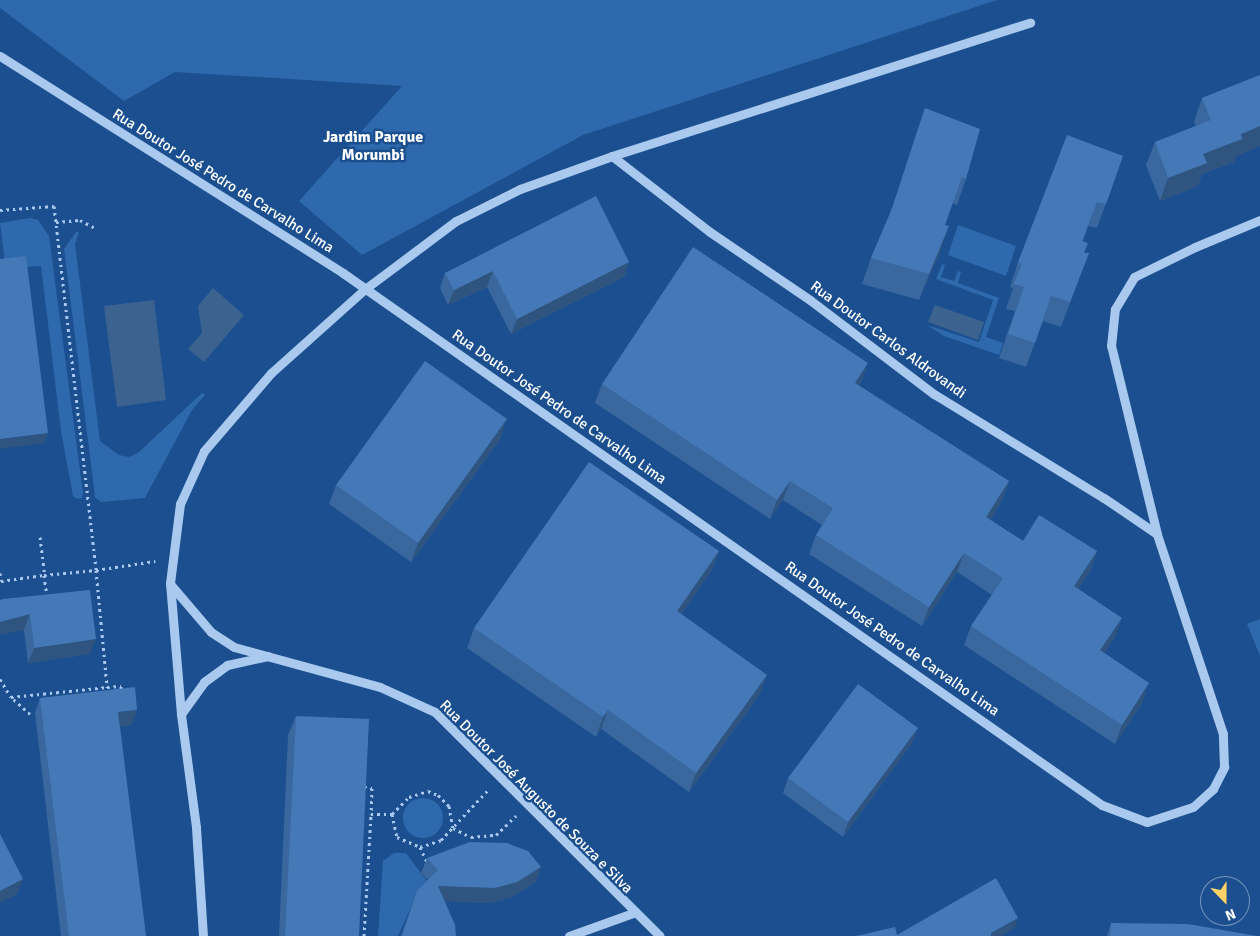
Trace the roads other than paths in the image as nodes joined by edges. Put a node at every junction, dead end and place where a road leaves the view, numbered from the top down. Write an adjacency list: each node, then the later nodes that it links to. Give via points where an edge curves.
1 (1030, 23): 3 (street)
2 (0, 56): 5 (street, Rua Doutor José Pedro de Carvalho Lima)
3 (612, 156): 5 (street, via 520,189 456,221); 6 (street, Rua Doutor Carlos Aldrovandi, via 710,232 810,300 934,394)
4 (1260, 220): 6 (street, Rua Doutor José Pedro de Carvalho Lima, via 1195,247 1134,278 1115,309 1111,346)
5 (365, 289): 6 (street, Rua Doutor José Pedro de Carvalho Lima, via 1102,804 1147,822 1193,807 1213,789 1224,766 1223,734); 7 (street, via 271,373 204,451 180,504)
6 (1157, 534)
7 (170, 583): 8 (street, Rua Doutor José Augusto de Souza e Silva, via 211,632 234,647); 9 (street)
8 (271, 656): 9 (street, Rua Doutor José Augusto de Souza e Silva, via 227,665 204,682); 10 (street, Rua Doutor José Augusto de Souza e Silva, via 380,686 435,712)
9 (181, 714): 11 (street, via 196,827)
10 (633, 913): 12 (street); 13 (street, Rua Doutor José Augusto de Souza e Silva)
11 (204, 936)
12 (569, 936)
13 (660, 936)

